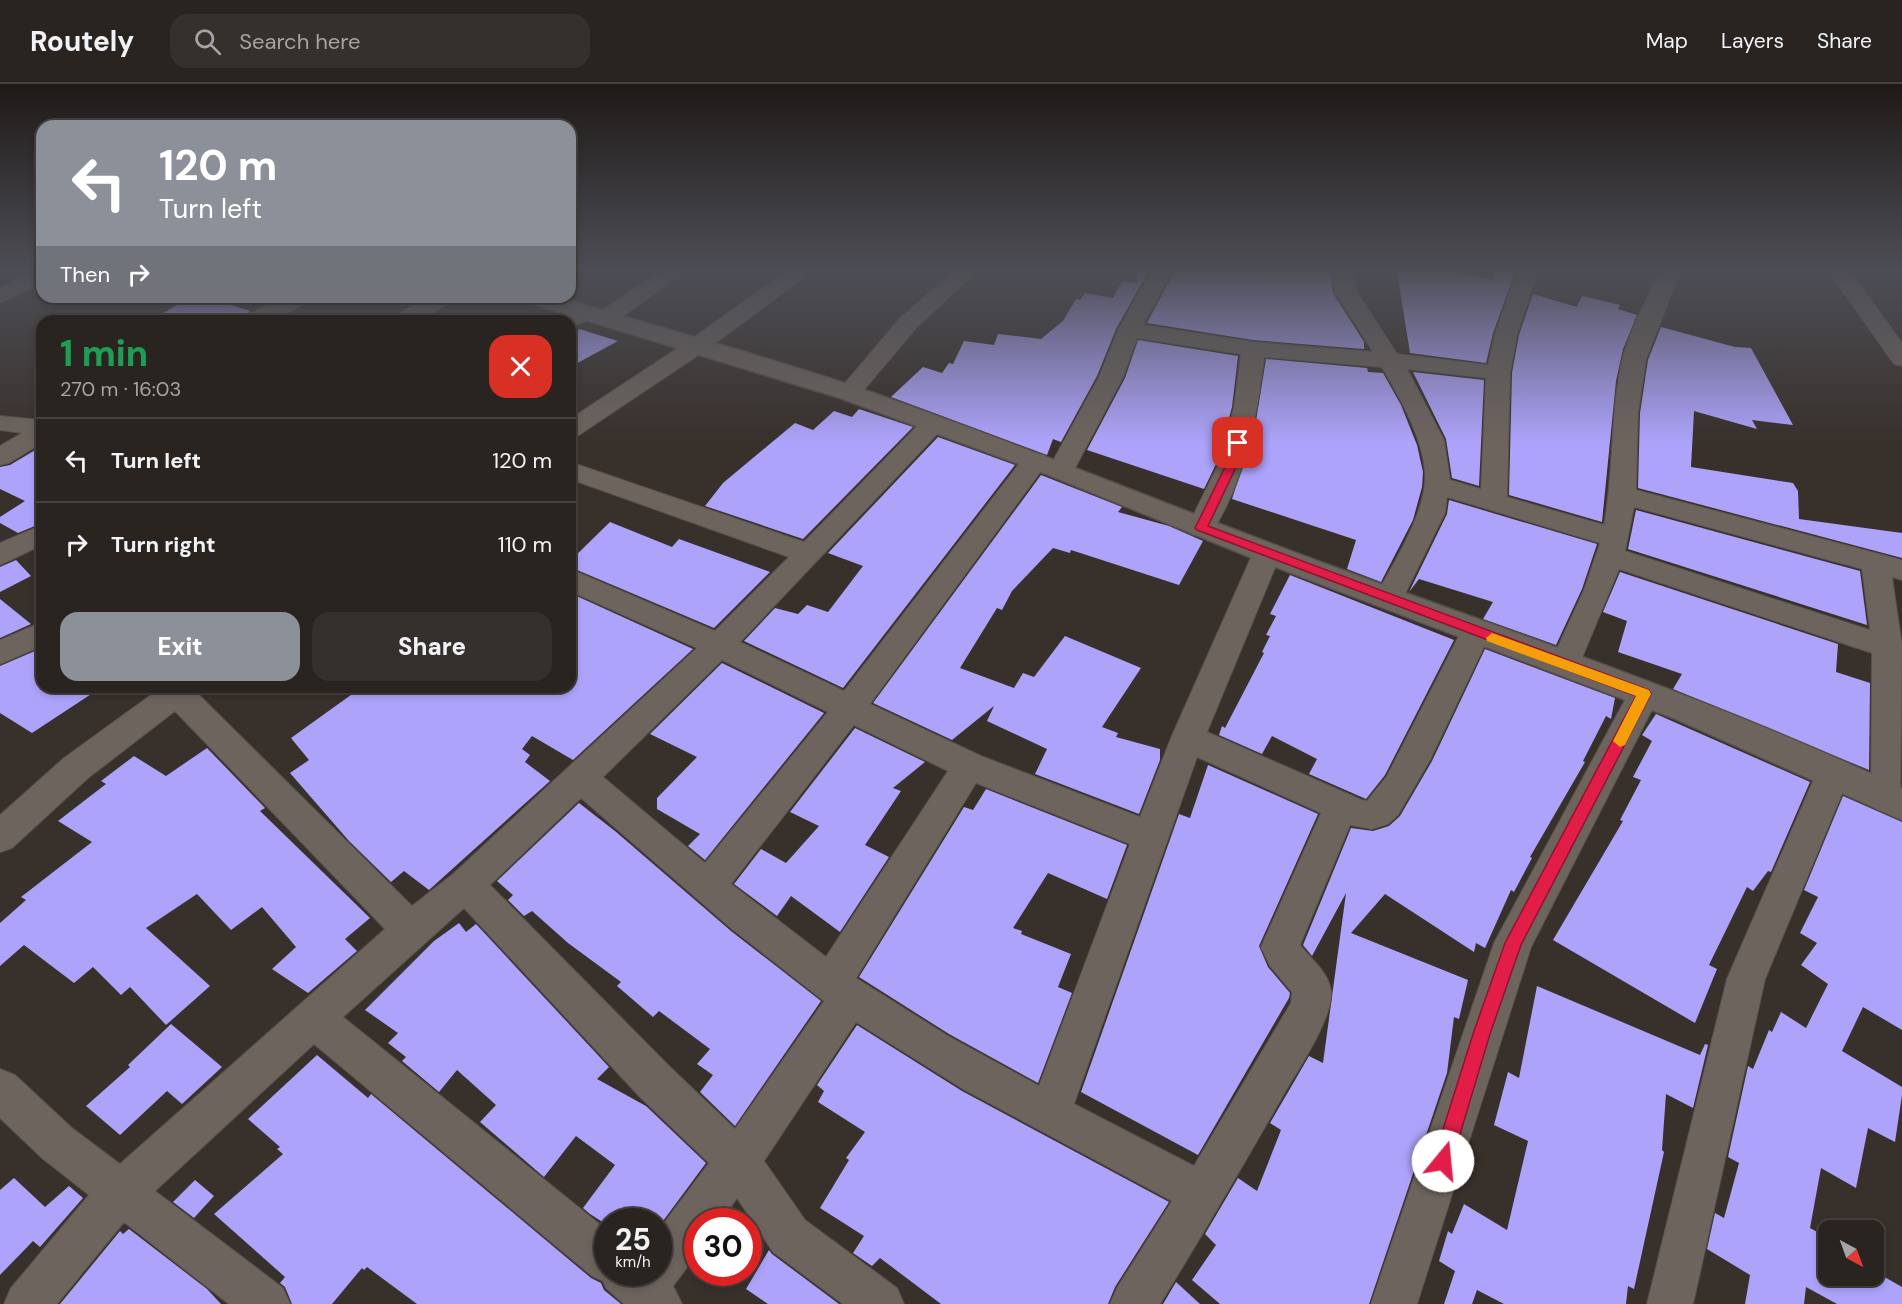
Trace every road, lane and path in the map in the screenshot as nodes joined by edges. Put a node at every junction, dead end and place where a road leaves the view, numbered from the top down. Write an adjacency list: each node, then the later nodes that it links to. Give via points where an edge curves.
1 (631, 329): 9 (street)
2 (720, 329): 9 (street)
3 (904, 329): 14 (street)
4 (1370, 329): 12 (street)
5 (1508, 329): 13 (street)
6 (1646, 329): 24 (street, via 1634,359 1626,413)
7 (1881, 329): 11 (street)
8 (1129, 330): 10 (street); 21 (street, via 1111,377)
9 (698, 345): 14 (street); 15 (street)
10 (1253, 349): 12 (street); 26 (street, via 1246,407 1233,461)
11 (1902, 359)
12 (1390, 361): 13 (street); 23 (street, via 1431,440)
13 (1498, 373): 25 (street)
14 (849, 393): 17 (street)
15 (576, 421)
16 (0, 423): 18 (street)
17 (933, 424): 21 (street); 30 (street)
18 (36, 429)
19 (36, 434): 20 (street)
20 (0, 458)
21 (1048, 466): 26 (street); 44 (street)
22 (576, 472): 30 (street)
23 (1437, 485): 25 (street); 34 (street, via 1431,513)
24 (1623, 495): 28 (street); 32 (street)
25 (1494, 500): 28 (street)
26 (1201, 528): 29 (street)
27 (36, 537): 31 (street)
28 (1612, 547): 38 (street); 40 (street, via 1598,590)
29 (1267, 553): 34 (street); 45 (street)
30 (809, 554): 37 (street)
31 (0, 555)
32 (1889, 567): 38 (street)
33 (576, 582): 37 (street)
34 (1389, 599): 35 (street)
35 (1476, 632): 40 (street); 50 (street, via 1413,760 1385,807 1377,814 1366,815)
36 (36, 636): 39 (street)
37 (719, 645): 44 (street); 48 (street)
38 (1887, 647): 49 (street)
39 (0, 653)
40 (1565, 664): 43 (street)
41 (177, 693): 52 (street, via 76,768)
42 (184, 693): 55 (street)
43 (1644, 694): 47 (street); 69 (street, via 1514,943)
44 (848, 709): 46 (street); 54 (street)
45 (1186, 738): 50 (street); 51 (street)
46 (969, 766): 51 (street); 56 (street)
47 (1834, 772): 49 (street); 70 (street, via 1746,979)
48 (581, 778): 53 (street); 54 (street)
49 (1895, 802)
50 (1341, 806): 62 (street, via 1280,947 1292,967 1310,982 1312,997 1292,1042)
51 (1149, 836): 59 (street)
52 (0, 837)
53 (466, 885): 55 (street); 60 (street, via 654,1081)
54 (708, 886): 56 (street)
55 (411, 930): 57 (street)
56 (840, 990): 59 (street, via 965,1069); 60 (street)
57 (313, 1018): 61 (street); 63 (street)
58 (0, 1090): 61 (street, via 57,1143)
59 (1050, 1112): 62 (street)
60 (738, 1161): 64 (street); 67 (street, via 789,1236)
61 (120, 1193): 65 (street); 66 (street)
62 (1203, 1194): 68 (street)
63 (594, 1249)
64 (672, 1249)
65 (27, 1304)
66 (267, 1304)
67 (881, 1304)
68 (1133, 1304)
69 (1394, 1304)
70 (1670, 1304)

